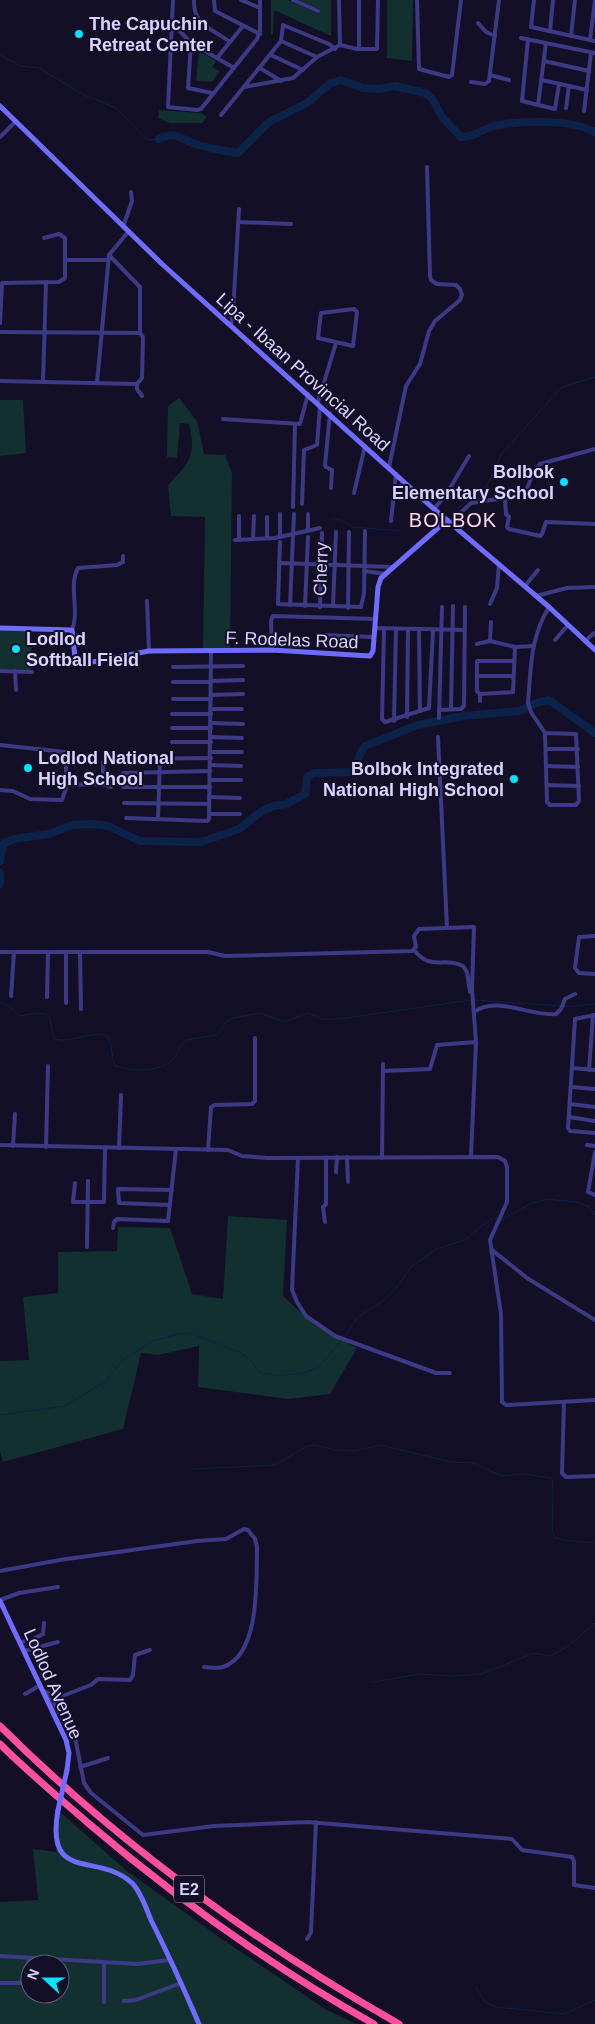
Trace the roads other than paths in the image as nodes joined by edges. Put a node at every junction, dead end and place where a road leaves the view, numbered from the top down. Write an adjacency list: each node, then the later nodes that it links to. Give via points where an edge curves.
1 (173, 0): 20 (street)
2 (194, 0): 31 (street, via 195,13 202,24)
3 (214, 0): 21 (street, via 215,11)
4 (241, 0): 17 (street)
5 (260, 0): 17 (street)
6 (293, 0): 18 (street)
7 (339, 0): 34 (street)
8 (359, 0): 36 (street)
9 (378, 0): 36 (street, via 378,47)
10 (417, 0): 11 (street, via 419,69 449,78)
11 (461, 0)
12 (499, 0): 24 (street)
13 (534, 0): 22 (street, via 531,27)
14 (553, 0): 22 (street)
15 (575, 0): 25 (street)
16 (595, 1): 28 (street)
17 (260, 8): 23 (street)
18 (318, 11)
19 (478, 23): 24 (street)
20 (173, 24): 32 (street); 55 (street, via 169,108 200,110)
21 (243, 26): 23 (street); 31 (street)
22 (550, 31): 25 (street)
23 (260, 34): 42 (street)
24 (494, 36): 46 (street)
25 (571, 36): 28 (street)
26 (521, 38): 27 (street)
27 (528, 40): 33 (street); 56 (street, via 521,100)
28 (590, 40): 30 (street)
29 (281, 41): 35 (street, via 282,27 286,25); 38 (street); 39 (street)
30 (595, 41)
31 (230, 42): 40 (street)
32 (191, 43): 40 (street); 55 (street, via 188,88)
33 (546, 43): 37 (street); 41 (street)
34 (340, 45): 35 (street); 36 (street)
35 (335, 49): 39 (street)
36 (359, 49)
37 (593, 53): 45 (street)
38 (271, 55): 43 (street); 44 (street)
39 (317, 57): 44 (street)
40 (217, 58): 42 (street)
41 (544, 61): 45 (street); 48 (street)
42 (234, 68): 55 (street)
43 (260, 68): 49 (street); 53 (street)
44 (303, 70): 49 (street, via 293,78)
45 (589, 71): 54 (street)
46 (490, 75): 47 (street); 50 (street, via 487,84)
47 (509, 80)
48 (542, 80): 51 (street); 56 (street)
49 (281, 81): 53 (street)
50 (471, 82)
51 (559, 84): 52 (street); 56 (street, via 556,109)
52 (568, 86): 54 (street); 58 (street)
53 (244, 87): 60 (street)
54 (587, 90): 59 (street)
55 (212, 93)
56 (538, 105)
57 (0, 106): 61 (main road, Lipa - Ibaan Provincial Road)
58 (566, 108)
59 (584, 111)
60 (221, 115)
61 (16, 121): 62 (street); 68 (main road, Lipa - Ibaan Provincial Road)
62 (0, 137)
63 (427, 167): 94 (street, via 430,276 437,284 456,285 462,295 429,331 420,364 406,386)
64 (131, 192): 68 (street, via 132,201)
65 (239, 209): 66 (street)
66 (238, 222): 67 (street); 75 (street)
67 (291, 224)
68 (123, 227): 69 (main road, Lipa - Ibaan Provincial Road)
69 (128, 232): 71 (street, via 114,246); 75 (main road, Lipa - Ibaan Provincial Road)
70 (44, 238): 72 (street, via 64,237)
71 (108, 258): 72 (street); 78 (street); 79 (street, via 139,285)
72 (66, 260): 73 (street, via 64,279)
73 (46, 282): 74 (street, via 2,283); 77 (street)
74 (0, 322)
75 (230, 325): 85 (main road, Lipa - Ibaan Provincial Road)
76 (0, 332): 77 (street)
77 (44, 332): 78 (street); 82 (street)
78 (101, 332): 79 (street); 83 (street)
79 (140, 333): 84 (street, via 143,337 142,378)
80 (336, 343): 80 (street, via 318,338 320,315 356,310 354,345); 87 (street)
81 (0, 381): 82 (street)
82 (42, 382): 83 (street)
83 (98, 383): 84 (street)
84 (137, 384): 86 (street, via 137,391)
85 (308, 394): 87 (main road, Lipa - Ibaan Provincial Road); 90 (street, via 302,423)
86 (142, 396)
87 (319, 403): 88 (main road, Lipa - Ibaan Provincial Road); 99 (street, via 317,445 304,450)
88 (330, 413): 91 (main road, Lipa - Ibaan Provincial Road); 96 (street, via 325,464 332,470)
89 (223, 419): 90 (street)
90 (295, 424): 100 (street)
91 (365, 446): 94 (main road, Lipa - Ibaan Provincial Road); 97 (street)
92 (595, 449): 98 (street, via 540,464 524,495)
93 (469, 456): 101 (street)
94 (389, 467): 95 (main road, Lipa - Ibaan Provincial Road)
95 (396, 474): 101 (main road, Lipa - Ibaan Provincial Road); 108 (street)
96 (331, 488)
97 (354, 493)
98 (505, 498): 109 (street, via 471,503); 110 (street, via 509,529 540,536 546,522)
99 (302, 504)
100 (293, 507)
101 (434, 509): 109 (main road, Lipa - Ibaan Provincial Road)
102 (280, 514): 121 (street)
103 (294, 514): 117 (street)
104 (308, 514): 112 (street)
105 (239, 516): 120 (street, via 237,540)
106 (254, 516): 120 (street)
107 (267, 517): 119 (street)
108 (391, 522)
109 (448, 522): 126 (main road, Lipa - Ibaan Provincial Road); 130 (main road, F. Rodelas Road)
110 (595, 524)
111 (320, 528): 112 (street)
112 (308, 530): 117 (street)
113 (336, 532): 128 (street, Cherry)
114 (350, 532): 129 (street)
115 (365, 532): 131 (street)
116 (322, 533): 127 (street)
117 (293, 534): 121 (street); 124 (street)
118 (308, 537): 125 (street)
119 (267, 538): 120 (street); 121 (street)
120 (253, 539)
121 (280, 539): 123 (street)
122 (123, 556): 155 (street, via 123,562 117,565 78,568)
123 (279, 563): 124 (street); 139 (street, via 278,603)
124 (293, 563): 125 (street); 139 (street)
125 (307, 564): 127 (street); 140 (street)
126 (499, 564): 134 (main road, Lipa - Ibaan Provincial Road); 138 (street, via 497,588)
127 (321, 565): 128 (street); 141 (street)
128 (335, 566): 129 (street); 142 (street, Cherry)
129 (348, 566): 131 (street); 147 (street)
130 (393, 567): 131 (street); 133 (main road, F. Rodelas Road)
131 (364, 569): 133 (street); 147 (street, via 362,605)
132 (538, 570): 134 (street)
133 (386, 574): 148 (main road, F. Rodelas Road, via 379,582)
134 (525, 586): 136 (main road, Lipa - Ibaan Provincial Road)
135 (595, 587): 136 (street, via 567,588)
136 (536, 596): 146 (main road, Lipa - Ibaan Provincial Road)
137 (147, 601): 174 (street)
138 (490, 604)
139 (290, 605): 140 (street)
140 (305, 606): 141 (street)
141 (320, 606): 142 (street)
142 (333, 606): 147 (street)
143 (442, 606): 158 (street)
144 (453, 606): 159 (street)
145 (465, 606): 160 (street)
146 (549, 606): 150 (main road, Lipa - Ibaan Provincial Road); 169 (street)
147 (348, 608)
148 (375, 619): 152 (main road, F. Rodelas Road); 173 (street, via 273,616)
149 (491, 622): 166 (street)
150 (568, 624): 165 (street); 167 (main road, Lipa - Ibaan Provincial Road)
151 (0, 628): 155 (main road)
152 (375, 628): 153 (street); 164 (main road, F. Rodelas Road)
153 (384, 629): 154 (street); 202 (street, via 382,719)
154 (396, 629): 156 (street); 202 (street)
155 (72, 630): 174 (main road, F. Rodelas Road, via 76,661 87,663)
156 (408, 630): 157 (street); 200 (street)
157 (419, 630): 161 (street); 197 (street)
158 (441, 630): 159 (street); 161 (street); 196 (street)
159 (452, 630): 160 (street); 194 (street)
160 (464, 630): 194 (street, via 464,706)
161 (433, 631): 197 (street, via 428,709)
162 (594, 634): 167 (street)
163 (323, 635): 164 (street)
164 (374, 637): 173 (main road, F. Rodelas Road, via 374,651 370,656)
165 (555, 640)
166 (490, 641): 168 (street); 170 (street)
167 (586, 641): 171 (main road, Lipa - Ibaan Provincial Road)
168 (477, 644)
169 (533, 646): 170 (street); 206 (street, via 528,703)
170 (515, 647): 175 (street)
171 (594, 647)
172 (211, 650): 173 (main road, F. Rodelas Road); 174 (main road, F. Rodelas Road); 178 (street)
173 (272, 650)
174 (149, 651)
175 (514, 661): 182 (street, via 478,660); 183 (street)
176 (243, 666): 178 (street)
177 (173, 667): 178 (street)
178 (211, 667): 186 (street)
179 (0, 671): 180 (street)
180 (15, 671): 181 (street); 187 (street)
181 (32, 672)
182 (477, 676): 183 (street); 189 (street)
183 (513, 676): 189 (street, via 512,692)
184 (243, 680): 186 (street)
185 (173, 682): 186 (street)
186 (211, 682): 190 (street)
187 (16, 690)
188 (243, 694): 190 (street)
189 (480, 694): 192 (street)
190 (211, 697): 191 (street); 193 (street)
191 (173, 699)
192 (480, 701)
193 (211, 709): 195 (street); 199 (street)
194 (451, 709): 196 (street)
195 (242, 710)
196 (440, 710): 201 (street)
197 (420, 711): 200 (street)
198 (172, 714): 199 (street)
199 (211, 714): 204 (street)
200 (407, 717): 202 (street)
201 (439, 718)
202 (394, 721)
203 (243, 724): 204 (street)
204 (211, 725): 205 (street); 209 (street)
205 (172, 728)
206 (545, 733): 212 (street, via 575,732); 213 (street)
207 (438, 737): 247 (street)
208 (242, 738): 209 (street)
209 (211, 740): 210 (street); 214 (street)
210 (172, 742)
211 (0, 745): 231 (street, via 63,751 66,754)
212 (578, 749): 213 (street); 223 (street)
213 (546, 750): 222 (street)
214 (211, 752): 215 (street); 216 (street)
215 (242, 752)
216 (211, 758): 218 (street); 220 (street)
217 (124, 759): 218 (street)
218 (160, 759): 224 (street)
219 (103, 762): 229 (street)
220 (210, 765): 221 (street); 225 (street)
221 (241, 766)
222 (547, 766): 223 (street); 230 (street)
223 (578, 767): 233 (street)
224 (160, 771): 225 (street); 226 (street); 232 (street)
225 (210, 771): 227 (street)
226 (123, 773)
227 (210, 780): 228 (street); 236 (street)
228 (241, 780)
229 (103, 784): 231 (street); 234 (street)
230 (547, 784): 233 (street); 233 (street, via 548,802 552,805 576,805)
231 (67, 785): 237 (street, via 62,800 30,799 13,791)
232 (159, 786): 235 (street); 236 (street); 241 (street)
233 (579, 786)
234 (111, 787)
235 (123, 787)
236 (210, 787): 238 (street)
237 (0, 790)
238 (209, 797): 239 (street); 242 (street)
239 (240, 798)
240 (124, 803): 241 (street)
241 (159, 803): 242 (street); 246 (street)
242 (209, 804): 243 (street)
243 (209, 814): 244 (street); 246 (street, via 206,821)
244 (240, 814)
245 (126, 818): 246 (street)
246 (158, 819)
247 (447, 928): 249 (street, via 420,929 414,936); 260 (street, via 474,926)
248 (595, 936): 255 (street, via 579,937 575,968 576,972)
249 (414, 950): 254 (street, via 226,956 208,952); 260 (street, via 428,962 459,964 465,968)
250 (0, 952): 251 (street)
251 (14, 952): 252 (street); 257 (street)
252 (48, 953): 253 (street); 258 (street)
253 (66, 953): 254 (street); 259 (street)
254 (80, 953): 261 (street)
255 (595, 974)
256 (576, 994): 262 (street, via 565,999 556,1014 484,1006)
257 (12, 996)
258 (47, 997)
259 (66, 1003)
260 (473, 1004): 262 (street)
261 (82, 1008)
262 (474, 1012): 265 (street)
263 (594, 1015): 268 (street, via 575,1019); 269 (street)
264 (255, 1038): 289 (street, via 255,1101 252,1104 210,1107)
265 (476, 1042): 271 (street, via 437,1045 430,1069); 291 (street)
266 (383, 1064): 271 (street)
267 (48, 1066): 285 (street)
268 (572, 1068): 269 (street); 272 (street)
269 (589, 1070): 270 (street)
270 (595, 1070)
271 (383, 1071): 296 (street)
272 (572, 1087): 273 (street); 275 (street)
273 (595, 1089)
274 (121, 1095): 287 (street)
275 (570, 1104): 276 (street); 278 (street)
276 (595, 1107)
277 (15, 1114): 283 (street)
278 (568, 1117): 279 (street); 280 (street, via 570,1131)
279 (595, 1121)
280 (595, 1133)
281 (0, 1145): 283 (street)
282 (587, 1145): 284 (street)
283 (14, 1146): 285 (street)
284 (595, 1146)
285 (46, 1147): 286 (street)
286 (105, 1148): 287 (street); 303 (street, via 104,1201)
287 (119, 1148): 288 (street)
288 (176, 1149): 289 (street); 301 (street)
289 (208, 1150): 294 (street, via 228,1150 242,1156)
290 (595, 1152): 302 (street, via 588,1192)
291 (471, 1156): 296 (street); 308 (street, via 498,1157 505,1161 507,1167 507,1202 494,1227 490,1240)
292 (337, 1157): 293 (street); 295 (street); 297 (street)
293 (347, 1157): 296 (street); 299 (street)
294 (298, 1158): 295 (street); 310 (street, via 292,1290 306,1316 349,1343 436,1373)
295 (326, 1158): 305 (street)
296 (382, 1158)
297 (336, 1172)
298 (88, 1181): 303 (street)
299 (348, 1182)
300 (75, 1183): 303 (street, via 73,1202)
301 (172, 1190): 304 (street); 304 (street, via 118,1189 119,1203)
302 (595, 1195)
303 (87, 1202): 307 (street)
304 (170, 1205): 306 (street, via 167,1222 117,1219)
305 (325, 1222)
306 (113, 1228)
307 (87, 1247)
308 (492, 1250): 309 (street, via 527,1278); 312 (street, via 501,1314 502,1402 506,1405)
309 (595, 1320)
310 (450, 1374)
311 (595, 1400): 312 (street)
312 (564, 1402): 313 (street, via 562,1473 566,1476)
313 (595, 1476)
314 (0, 1572): 324 (street, via 60,1560 197,1540 226,1539 248,1530 257,1547 251,1635 231,1663)
315 (58, 1586): 316 (street)
316 (0, 1600): 321 (main road, Lodlod Avenue)
317 (44, 1623): 318 (street, via 43,1634)
318 (35, 1638)
319 (27, 1640): 321 (street)
320 (58, 1642): 323 (street)
321 (20, 1643): 323 (main road, Lodlod Avenue)
322 (150, 1650): 327 (street, via 135,1656 130,1680 98,1680)
323 (24, 1651): 325 (main road, Lodlod Avenue)
324 (204, 1667)
325 (41, 1688): 326 (street); 327 (street); 338 (main road, Lodlod Avenue, bridge, via 68,1746 67,1770 54,1832 57,1845 72,1861 114,1872 130,1881)
326 (25, 1694)
327 (52, 1700): 331 (street, via 76,1742)
328 (0, 1726): 347 (highway, E2, via 87,1805 186,1886 317,1975)
329 (0, 1744): 346 (highway, E2, via 65,1803 178,1896 265,1957)
330 (108, 1758): 331 (street)
331 (80, 1767): 332 (street, via 84,1783 91,1793 143,1835 214,1826)
332 (316, 1822): 333 (street, via 512,1839 522,1850 572,1857 574,1885); 334 (street, via 311,1932)
333 (595, 1888)
334 (308, 1938)
335 (0, 1956): 336 (street)
336 (20, 1957)
337 (70, 1960): 339 (street)
338 (170, 1960): 339 (street, via 136,1964); 342 (main road, Lodlod Avenue)
339 (104, 1962): 344 (street)
340 (0, 1983): 341 (street)
341 (20, 1983)
342 (181, 1983): 343 (street, via 144,1998); 345 (main road, Lodlod Avenue)
343 (124, 2001)
344 (104, 2002)
345 (199, 2024)
346 (374, 2024)
347 (399, 2024)

